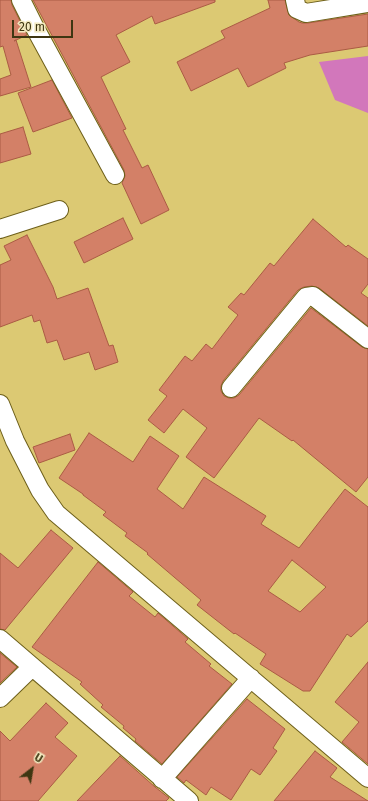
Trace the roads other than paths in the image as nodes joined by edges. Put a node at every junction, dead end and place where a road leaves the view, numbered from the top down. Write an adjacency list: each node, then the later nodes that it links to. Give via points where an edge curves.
1 (21, 0): 4 (street)
2 (295, 0): 3 (street, via 297,9 306,13)
3 (368, 3)
4 (115, 175)
5 (59, 210): 6 (street)
6 (0, 229)
7 (368, 339): 8 (street, via 313,296 306,297)
8 (231, 388)
9 (0, 404): 12 (street, via 15,441 40,490 56,513)
10 (0, 639): 11 (street)
11 (32, 667): 13 (street); 15 (street)
12 (251, 678): 14 (street); 15 (street)
13 (0, 698)
14 (368, 778)
15 (162, 779): 16 (street)
16 (189, 801)

